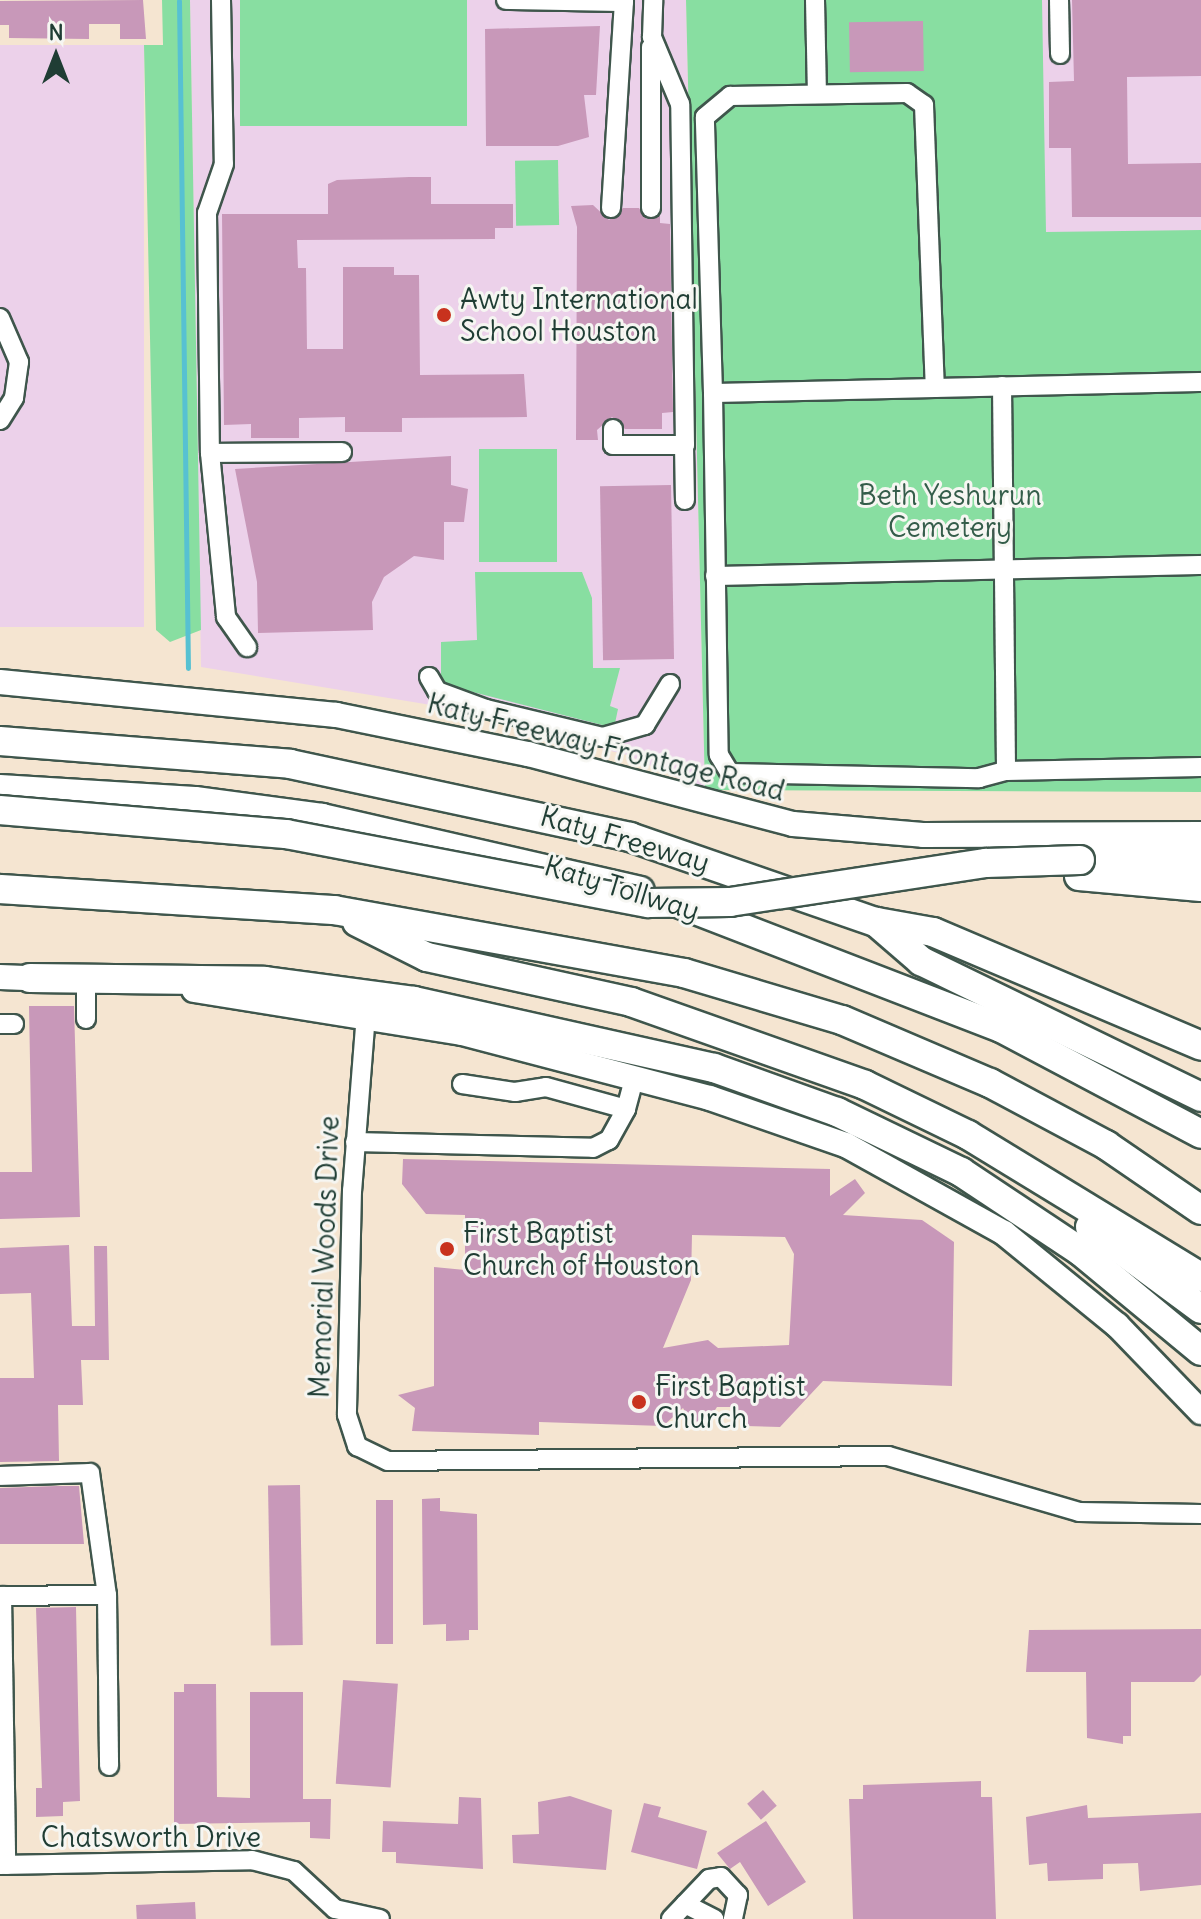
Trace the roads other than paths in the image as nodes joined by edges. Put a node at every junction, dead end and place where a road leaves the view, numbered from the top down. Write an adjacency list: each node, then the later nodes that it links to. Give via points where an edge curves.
1 (221, 0): 23 (street, via 224,164 207,213)
2 (506, 0): 6 (street)
3 (653, 0): 7 (street)
4 (815, 0): 10 (street)
5 (1059, 0): 8 (street)
6 (624, 1): 9 (street)
7 (652, 37): 11 (street); 21 (street, via 680,104)
8 (1060, 54)
9 (623, 55): 11 (street); 12 (street)
10 (817, 94): 17 (street, via 907,93 924,105); 18 (street, via 730,96 705,117)
11 (644, 110): 13 (street)
12 (611, 208)
13 (646, 208)
14 (0, 318): 19 (street, via 19,362 14,398)
15 (1201, 382): 16 (street)
16 (1002, 386): 17 (street); 26 (street)
17 (935, 388): 18 (street)
18 (713, 393): 27 (street)
19 (0, 420)
20 (613, 429): 21 (street, via 613,445)
21 (684, 445): 24 (street)
22 (342, 452): 23 (street)
23 (210, 453): 28 (street, via 226,617)
24 (685, 500)
25 (1201, 565): 26 (street)
26 (1004, 569): 27 (street); 34 (street)
27 (715, 576): 34 (street, via 719,755 730,773 979,778)
28 (247, 647)
29 (429, 677): 31 (street, via 437,691 486,709 603,737 645,725)
30 (0, 682): 38 (main road, Katy Freeway Frontage Road, via 336,715 822,827)
31 (670, 684)
32 (0, 741): 44 (highway, Katy Freeway, via 226,755 424,788 630,837)
33 (1201, 767): 34 (street)
34 (1006, 771)
35 (0, 789): 55 (highway, Katy Tollway, via 309,816 617,884 913,989 1093,1073)
36 (0, 810): 40 (highway, bridge, via 260,830 649,903 744,901 986,863)
37 (0, 827): 40 (highway, via 132,831 267,847 561,907 660,919 769,912)
38 (1201, 834)
39 (1201, 860): 40 (highway)
40 (1080, 868): 41 (highway)
41 (1201, 887)
42 (0, 889): 43 (highway)
43 (334, 910): 56 (highway, via 427,957 631,1002 749,1040); 58 (highway, via 598,952 842,1020 1063,1121)
44 (876, 922): 50 (highway, via 933,932); 53 (highway, Katy Freeway, via 921,961)
45 (0, 977): 46 (main road)
46 (30, 978): 47 (main road); 61 (highway, via 264,981 399,999 714,1068 837,1112 961,1172 1080,1251)
47 (86, 982): 48 (main road); 49 (street)
48 (366, 1014): 51 (main road); 57 (street, Memorial Woods Drive)
49 (86, 1019)
50 (1201, 1046)
51 (635, 1076): 54 (street); 62 (main road, via 811,1132 934,1188 1061,1276)
52 (462, 1084): 54 (street, via 515,1092 546,1087)
53 (1201, 1097)
54 (626, 1109): 57 (street, via 609,1140 593,1148)
55 (1201, 1134)
56 (968, 1135): 59 (highway); 60 (highway)
57 (355, 1142): 65 (street, Memorial Woods Drive, via 347,1415 357,1446 388,1461 888,1456 1079,1512)
58 (1201, 1210)
59 (1201, 1277)
60 (1201, 1309)
61 (1201, 1351)
62 (1201, 1412)
63 (0, 1476): 67 (street, via 90,1473)
64 (1201, 1500): 65 (street, Memorial Woods Drive)
65 (1167, 1514): 66 (street, Memorial Woods Drive)
66 (1201, 1514)
67 (107, 1595): 68 (street); 69 (street)
68 (1, 1596): 70 (street)
69 (109, 1766)
70 (3, 1865): 72 (street, Chatsworth Drive, via 252,1860 294,1871)
71 (685, 1904): 74 (street); 75 (street); 76 (street, via 709,1879 721,1877 738,1895)
72 (338, 1914): 73 (street, Chatsworth Drive)
73 (380, 1919)
74 (671, 1919)
75 (714, 1919)
76 (733, 1919)

